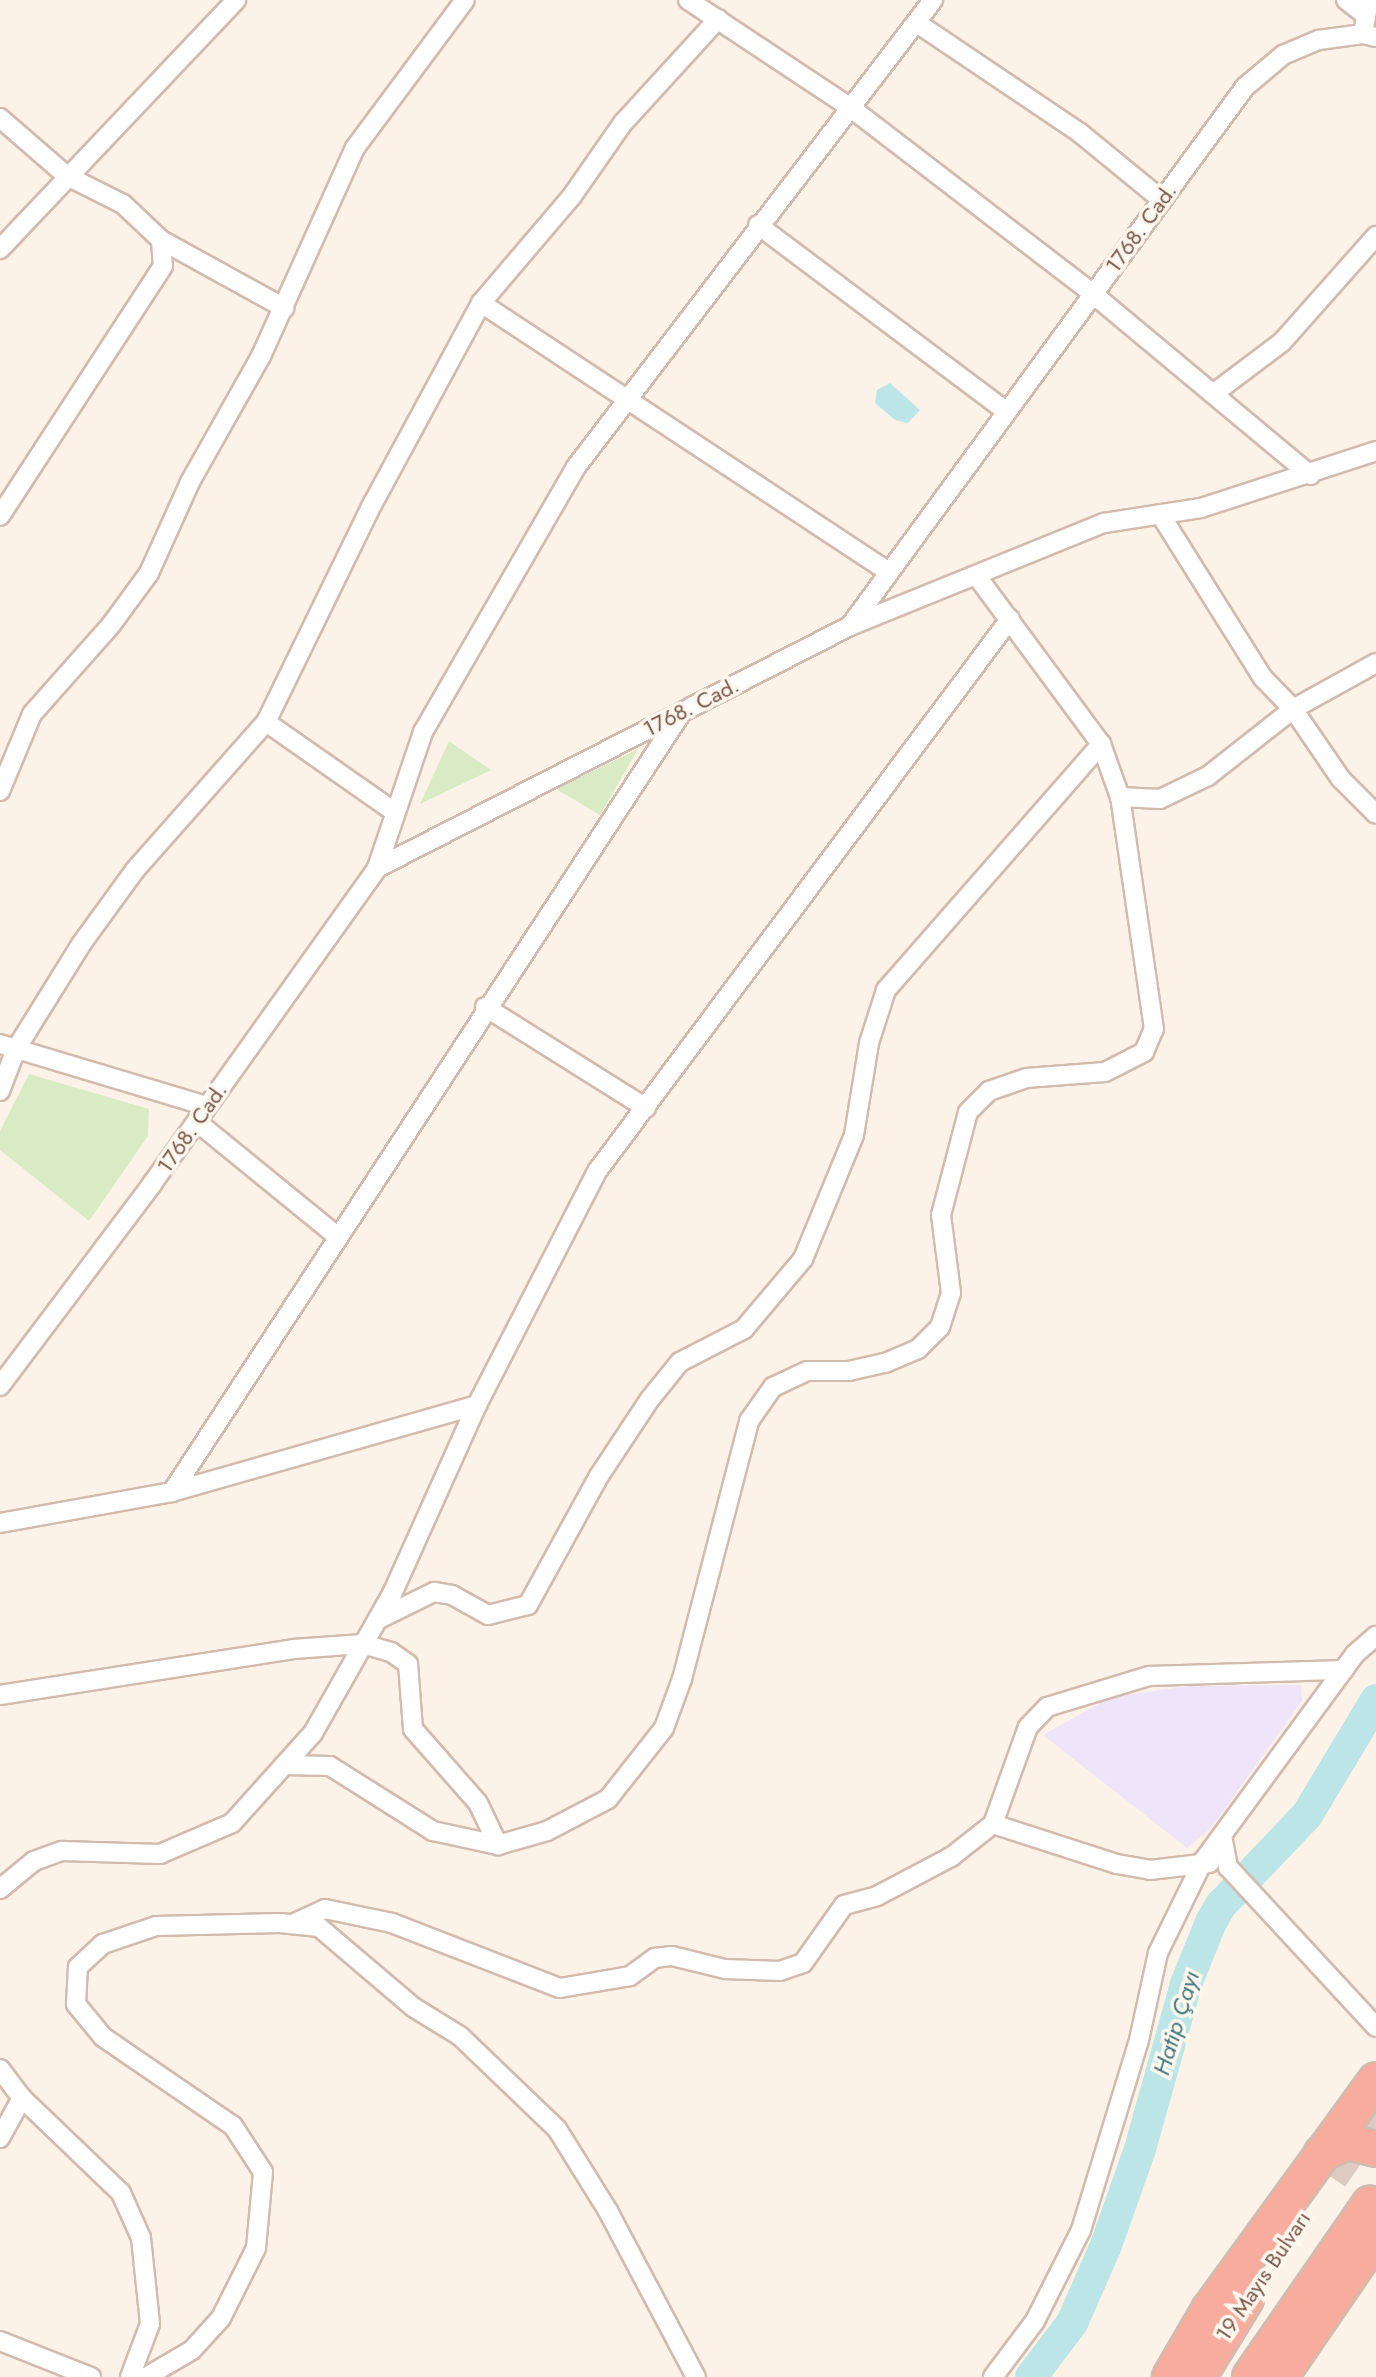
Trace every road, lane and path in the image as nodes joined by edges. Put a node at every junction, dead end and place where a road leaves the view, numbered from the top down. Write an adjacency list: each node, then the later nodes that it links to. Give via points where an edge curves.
1 (236, 0): 11 (street)
2 (465, 0): 19 (street, via 355,148)
3 (688, 0): 6 (street)
4 (933, 0): 8 (street)
5 (1346, 0): 7 (street)
6 (718, 19): 9 (street); 18 (street, via 623,123 572,196)
7 (1368, 21): 12 (street, 1768. Cad., via 1283,55 1245,87)
8 (917, 23): 9 (street); 12 (street, via 1080,133)
9 (851, 108): 13 (street); 17 (street)
10 (0, 118): 11 (street)
11 (67, 176): 15 (street, via 123,204); 16 (street)
12 (1162, 200): 17 (street, 1768. Cad.)
13 (758, 225): 21 (street); 22 (street)
14 (1376, 236): 20 (street, via 1282,342)
15 (161, 240): 19 (street); 26 (street, via 163,266 142,304)
16 (0, 249)
17 (1093, 294): 20 (street); 22 (street, 1768. Cad.)
18 (481, 303): 21 (street); 34 (street, via 366,517)
19 (284, 308): 36 (street, via 190,482 149,573 32,714)
20 (1213, 394): 24 (street)
21 (626, 402): 27 (street); 38 (street, via 576,467 423,732)
22 (1007, 412): 27 (street, 1768. Cad.)
23 (1376, 451): 24 (street)
24 (1310, 475): 25 (street, via 1201,508)
25 (1160, 514): 28 (street, via 1104,523); 32 (street, via 1263,678)
26 (0, 516)
27 (889, 572): 30 (street, 1768. Cad.)
28 (976, 575): 29 (street); 30 (street)
29 (1010, 619): 35 (street); 44 (street)
30 (850, 626): 33 (street, 1768. Cad.)
31 (1376, 663): 32 (street)
32 (1293, 709): 37 (street, via 1208,776 1160,799); 39 (street, via 1341,779)
33 (681, 712): 40 (street, 1768. Cad.); 41 (street)
34 (266, 722): 38 (street); 42 (street, via 135,870)
35 (1101, 744): 37 (street); 51 (street, via 886,990 869,1043 854,1135 803,1259 744,1329 680,1362 650,1399 599,1476 528,1605 488,1615 452,1595 434,1592)
36 (0, 791)
37 (1120, 797): 59 (street, via 1154,1029 1144,1052 1105,1072 1026,1078 989,1091 968,1112 941,1215 951,1293 940,1327 918,1349 885,1363 849,1371 807,1371 773,1387 749,1421 734,1466 682,1679 664,1728 608,1799 547,1831)
38 (393, 811): 40 (street)
39 (1376, 814)
40 (377, 868): 45 (street, 1768. Cad.)
41 (485, 1007): 44 (street); 46 (street)
42 (8, 1047): 43 (street); 45 (street)
43 (0, 1091)
44 (646, 1108): 48 (street, via 598,1170)
45 (202, 1114): 46 (street); 47 (street, 1768. Cad.)
46 (337, 1236): 49 (street)
47 (0, 1386)
48 (477, 1405): 49 (street); 51 (street)
49 (172, 1492): 50 (street)
50 (0, 1523)
51 (377, 1620): 53 (street)
52 (1376, 1636): 54 (street)
53 (363, 1644): 55 (street, via 293,1649); 56 (street, via 313,1733); 59 (street, via 391,1652 408,1664 413,1729 478,1803)
54 (1344, 1670): 57 (street, via 1149,1676 1047,1707 1028,1727); 58 (street)
55 (0, 1695)
56 (284, 1765): 59 (street, via 330,1766 433,1831); 62 (street, via 232,1823 160,1854 62,1851 34,1861)
57 (993, 1824): 60 (street, via 1150,1870); 63 (street, via 951,1857 877,1896 844,1905 803,1963 780,1971 725,1969 672,1956 655,1958 630,1976 560,1988 392,1923 325,1909)
58 (1222, 1836): 60 (street); 61 (street)
59 (498, 1845)
60 (1203, 1861): 61 (street); 78 (street, via 1158,1953 1139,2040 1081,2230 1035,2321)
61 (1228, 1867): 64 (street)
62 (0, 1889)
63 (292, 1924): 76 (street, via 156,1926 103,1944 78,1967 76,2004 103,2037 233,2126 263,2172 256,2248 221,2318 192,2350); 77 (street, via 319,1927 413,2007 460,2036 557,2129 608,2211)
64 (1376, 2027)
65 (0, 2069): 67 (street)
66 (1376, 2080): 70 (highway)
67 (22, 2098): 68 (street); 75 (street, via 121,2193 141,2238 150,2324)
68 (0, 2138)
69 (1376, 2149): 70 (highway, via 1348,2142)
70 (1326, 2165): 79 (highway, via 1209,2310); 80 (highway, 19 Mayıs Bulvarı)
71 (1370, 2204): 81 (highway, 19 Mayıs Bulvarı)
72 (1376, 2237): 82 (highway)
73 (0, 2341): 74 (street)
74 (91, 2377)
75 (130, 2377)
76 (146, 2377)
77 (696, 2377)
78 (993, 2377)
79 (1170, 2377)
80 (1198, 2377)
81 (1250, 2377)
82 (1280, 2377)

